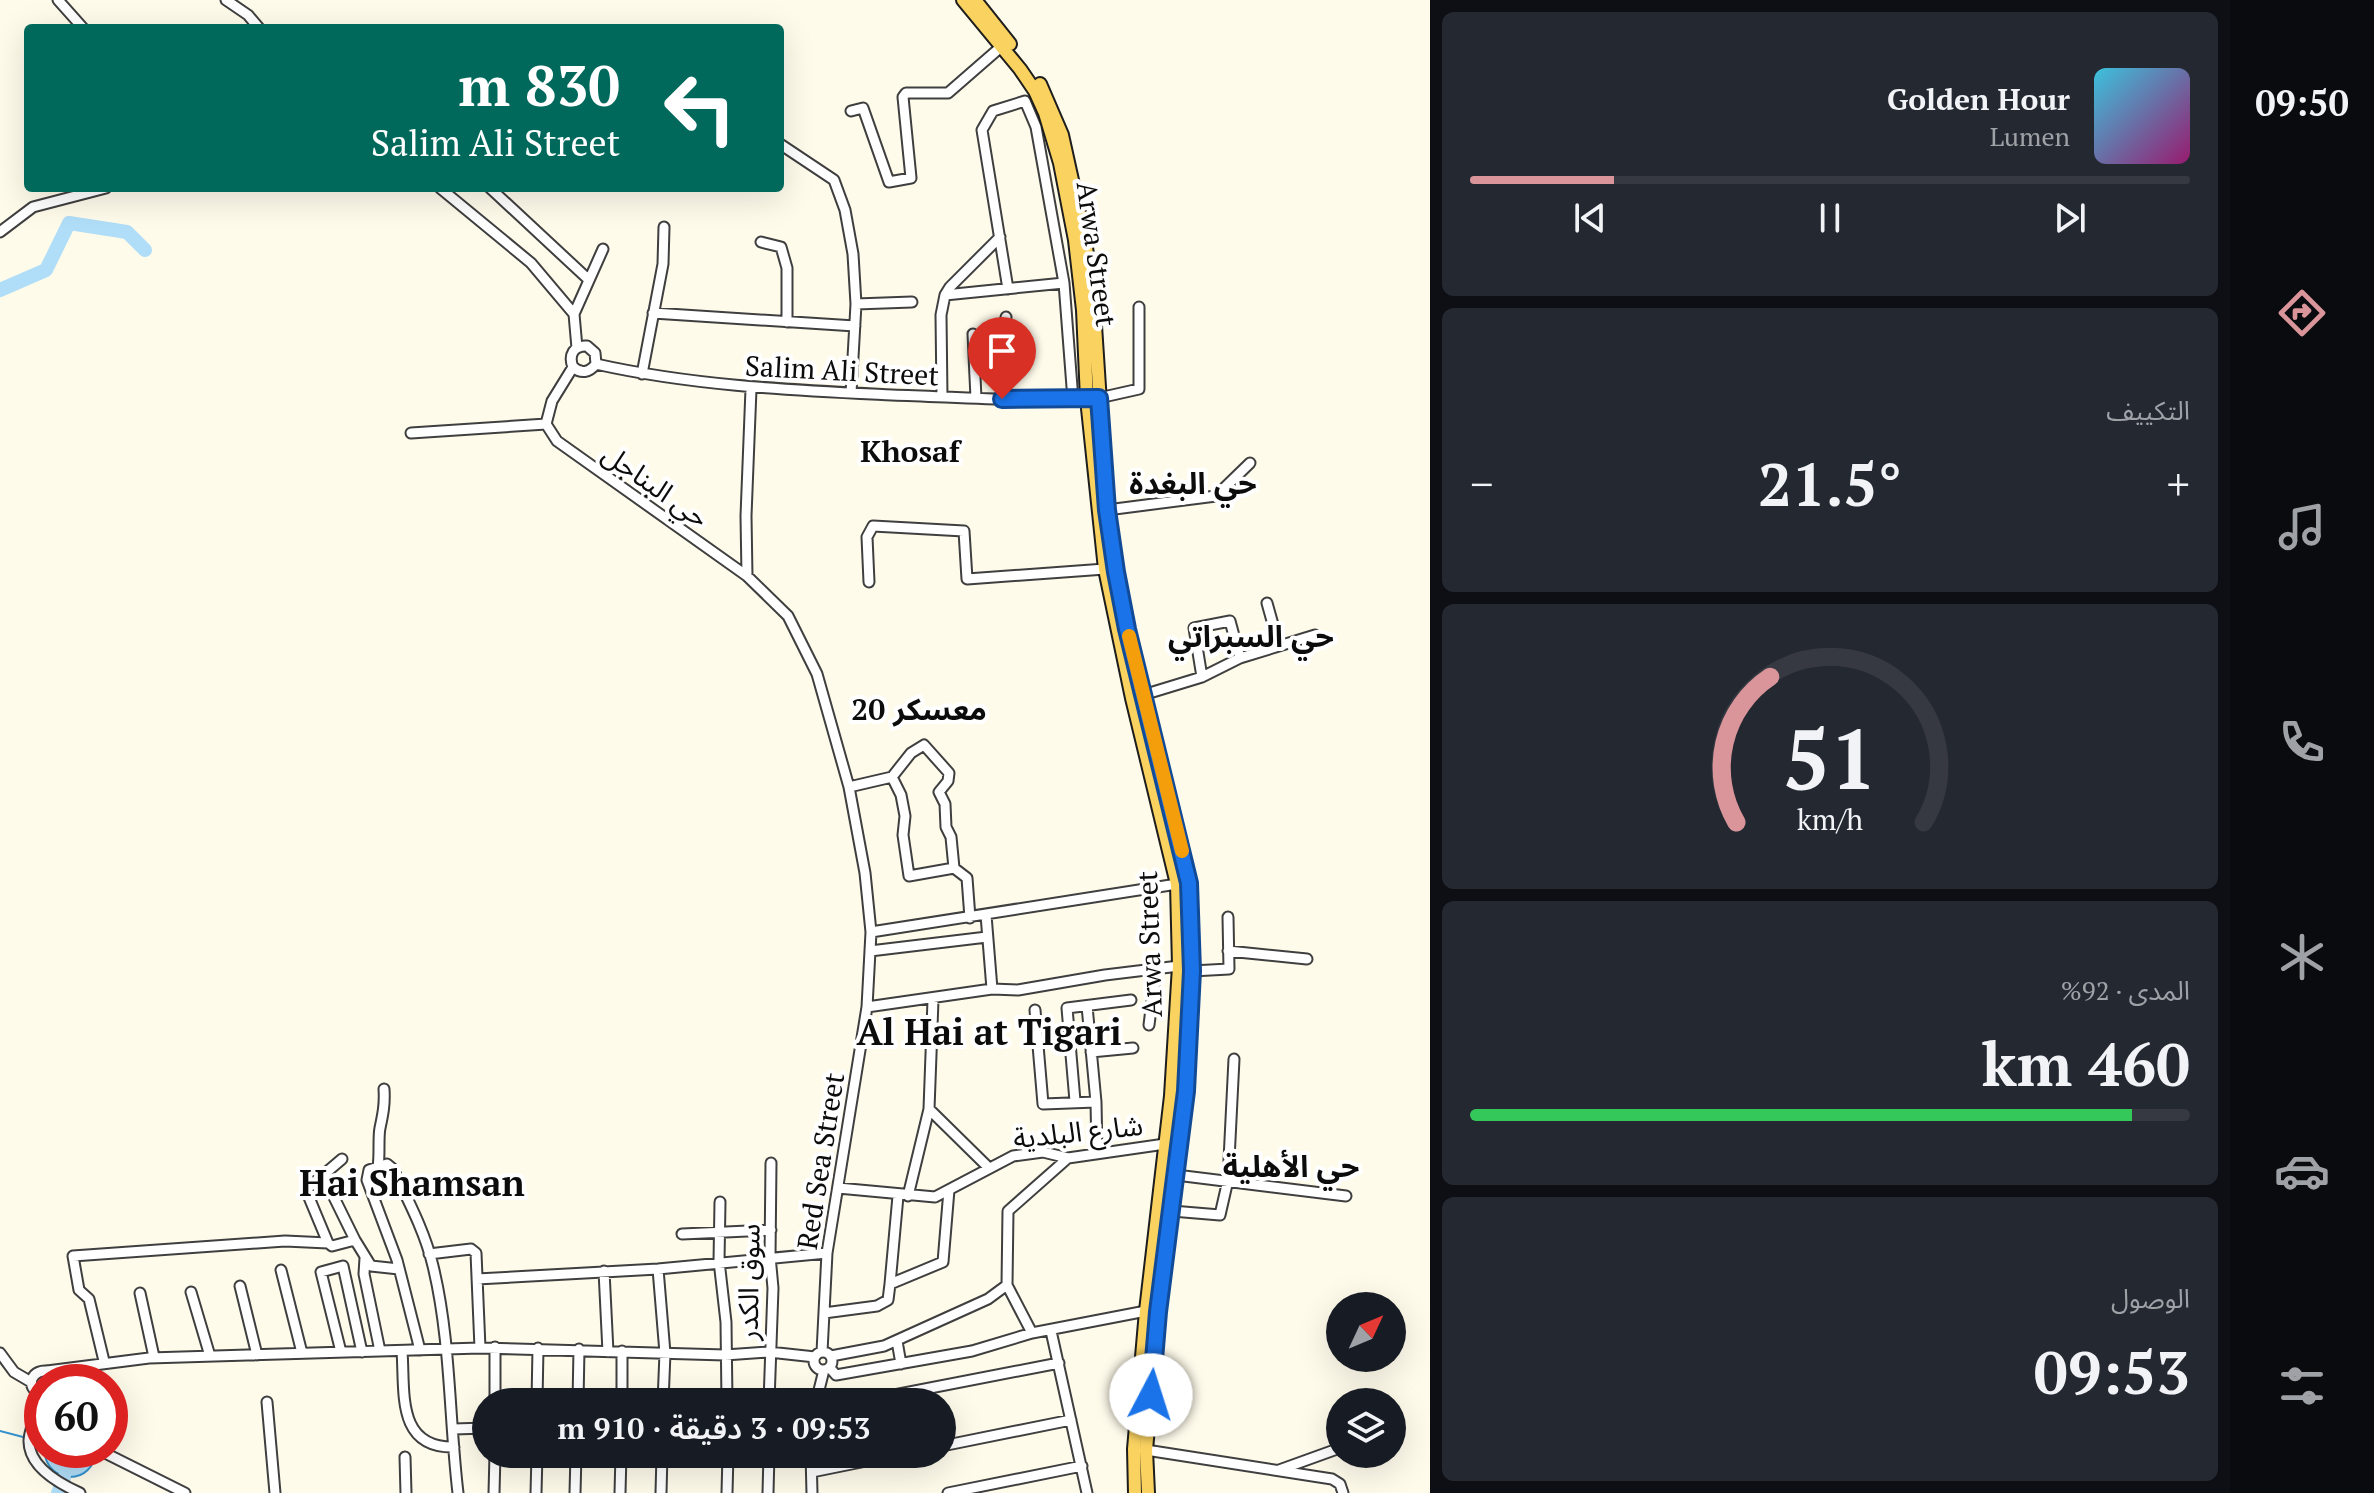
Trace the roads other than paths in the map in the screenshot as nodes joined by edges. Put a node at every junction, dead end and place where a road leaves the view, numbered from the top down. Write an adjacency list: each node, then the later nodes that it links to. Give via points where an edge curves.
1 (58, 0): 5 (street)
2 (226, 0): 6 (street)
3 (963, 0): 7 (main road, Arwa Street)
4 (975, 0): 39 (main road, Arwa Street, via 1041,86 1062,135 1094,310)
5 (79, 24)
6 (256, 24)
7 (1002, 46): 8 (street, via 948,93 903,97 911,178 889,182 863,108); 39 (main road, Arwa Street, via 1045,113 1060,163 1075,240)
8 (851, 111)
9 (784, 147): 23 (street, via 834,180 851,239)
10 (91, 192): 14 (street, via 33,207)
11 (445, 192): 26 (street, via 531,263)
12 (494, 192): 18 (street)
13 (664, 227): 25 (street)
14 (0, 232)
15 (1000, 237): 19 (street, via 982,130 993,111 1025,101 1036,127); 20 (street); 21 (street)
16 (761, 242): 28 (street, via 781,247 787,268)
17 (603, 249): 18 (street)
18 (589, 280): 26 (street)
19 (1064, 283): 20 (street); 41 (street)
20 (1008, 289): 21 (street)
21 (945, 295): 37 (street)
22 (912, 302): 23 (street)
23 (856, 304): 29 (street)
24 (1139, 307): 39 (street, Salim Ali Street, via 1139,389)
25 (653, 313): 28 (street); 34 (street)
26 (574, 314): 31 (street)
27 (1006, 317): 40 (street)
28 (787, 322): 29 (street)
29 (855, 326): 36 (street)
30 (973, 334): 38 (street)
31 (577, 348): 32 (street, via 592,349); 33 (street, via 571,356)
32 (596, 364): 33 (street, via 582,372); 34 (street, Salim Ali Street)
33 (573, 367): 42 (street, via 552,401)
34 (642, 374): 35 (street, Salim Ali Street)
35 (751, 389): 36 (street, Salim Ali Street); 47 (street)
36 (851, 393): 37 (street, Salim Ali Street)
37 (942, 397): 38 (street, Salim Ali Street)
38 (976, 398): 40 (street, Salim Ali Street)
39 (1093, 398): 41 (street, Salim Ali Street); 45 (main road, Arwa Street); 46 (main road, Arwa Street)
40 (1002, 399): 41 (street, Salim Ali Street)
41 (1073, 400)
42 (546, 424): 43 (street); 47 (street, حي البناجل, via 557,441)
43 (411, 433)
44 (1250, 463): 45 (street, via 1216,496)
45 (1107, 510): 54 (main road, Arwa Street)
46 (1105, 569): 48 (street, via 967,579 964,531 873,526 867,537); 54 (main road, Arwa Street)
47 (747, 576): 56 (street, Red Sea Street, via 788,616 817,674)
48 (869, 582)
49 (1267, 603): 51 (street)
50 (1315, 635): 51 (street)
51 (1279, 646): 52 (street)
52 (1240, 658): 53 (street); 53 (street, via 1230,621 1194,628)
53 (1202, 677): 54 (street)
54 (1138, 697): 58 (main road, Arwa Street)
55 (892, 777): 56 (street); 57 (street, via 903,805 909,876); 57 (street, via 924,745 949,773 939,792)
56 (849, 787): 62 (street, Red Sea Street)
57 (954, 868): 61 (street, via 967,878)
58 (1183, 883): 59 (street); 67 (main road, Arwa Street); 69 (main road, Arwa Street)
59 (986, 915): 61 (street); 63 (street)
60 (1228, 917): 65 (street)
61 (970, 918): 62 (street)
62 (871, 932): 64 (street, Red Sea Street)
63 (987, 937): 64 (street); 70 (street)
64 (870, 951): 74 (street, Red Sea Street)
65 (1228, 951): 66 (street); 69 (street, via 1229,969)
66 (1307, 959)
67 (1179, 966): 68 (street); 85 (main road, Arwa Street)
68 (1156, 969): 70 (street, via 1018,990); 76 (street)
69 (1192, 971): 84 (main road, Arwa Street)
70 (992, 989): 71 (street)
71 (933, 1000): 74 (street); 83 (street)
72 (1131, 1000): 73 (street)
73 (1087, 1006): 78 (street); 81 (street, via 1067,1008)
74 (867, 1007): 95 (street, Red Sea Street)
75 (1035, 1010): 81 (street, via 1043,1104)
76 (1149, 1025)
77 (1133, 1048): 78 (street)
78 (1091, 1052): 82 (street)
79 (1234, 1059): 94 (street)
80 (384, 1089): 90 (street)
81 (1075, 1101): 82 (street)
82 (1096, 1102): 86 (street)
83 (929, 1109): 91 (street); 97 (street)
84 (1179, 1141): 85 (main road); 93 (main road, Arwa Street)
85 (1165, 1144): 86 (street, شارع البلدية); 121 (main road, Arwa Street)
86 (1097, 1153): 87 (street, شارع البلدية)
87 (1068, 1158): 91 (street, شارع البلدية, via 1043,1152 1013,1156); 117 (street, via 1008,1211)
88 (342, 1159): 92 (street)
89 (771, 1163): 101 (street, سوق الكدر)
90 (378, 1167): 107 (street, via 387,1164 393,1169); 111 (street, via 369,1170 367,1180)
91 (989, 1168): 96 (street, شارع البلدية)
92 (323, 1175): 104 (street); 105 (street, via 311,1184 308,1195)
93 (1176, 1175): 94 (street); 100 (main road, Arwa Street)
94 (1228, 1180): 98 (street); 100 (street, via 1220,1215)
95 (838, 1188): 97 (street, شارع البلدية); 106 (street, Red Sea Street)
96 (949, 1190): 97 (street, شارع البلدية, via 935,1197); 116 (street, via 943,1262)
97 (903, 1196): 116 (street)
98 (1346, 1196)
99 (720, 1202): 102 (street)
100 (1172, 1211): 121 (main road, Arwa Street)
101 (771, 1230): 102 (street); 108 (street, سوق الكدر)
102 (719, 1232): 103 (street); 110 (street)
103 (682, 1234)
104 (355, 1240): 105 (street); 109 (street)
105 (328, 1243): 147 (street, via 285,1241 73,1256)
106 (827, 1253): 108 (street); 122 (street, Red Sea Street)
107 (429, 1254): 115 (street, via 474,1250); 131 (street)
108 (770, 1256): 110 (street); 138 (street, سوق الكدر)
109 (365, 1258): 111 (street, via 371,1266); 132 (street)
110 (719, 1261): 112 (street); 143 (street)
111 (399, 1269): 130 (street)
112 (658, 1269): 114 (street); 141 (street)
113 (281, 1270): 140 (street)
114 (604, 1271): 115 (street); 137 (street)
115 (477, 1279): 127 (street)
116 (890, 1284): 122 (street, via 888,1300 877,1306)
117 (1007, 1285): 124 (street); 125 (street)
118 (240, 1286): 142 (street)
119 (191, 1292): 145 (street)
120 (140, 1293): 146 (street)
121 (1152, 1311): 123 (street); 168 (main road, Arwa Street)
122 (824, 1313): 144 (street, Red Sea Street)
123 (1051, 1331): 124 (street); 148 (street)
124 (1032, 1333): 150 (street)
125 (897, 1341): 144 (street); 150 (street)
126 (495, 1347): 127 (street); 128 (street); 153 (street)
127 (480, 1348): 131 (street)
128 (538, 1348): 129 (street); 154 (street)
129 (579, 1349): 137 (street); 155 (street)
130 (420, 1350): 131 (street); 133 (street)
131 (445, 1350): 165 (street)
132 (380, 1351): 133 (street); 136 (street)
133 (402, 1351): 167 (street, via 413,1432 428,1444)
134 (622, 1351): 137 (street); 141 (street); 156 (street)
135 (341, 1352): 136 (street); 136 (street, via 321,1272 343,1266); 140 (street)
136 (362, 1352)
137 (608, 1352)
138 (769, 1352): 143 (street); 144 (street); 159 (street, سوق الكدر)
139 (0, 1353): 152 (street)
140 (302, 1353): 142 (street)
141 (665, 1353): 143 (street); 157 (street)
142 (257, 1355): 145 (street)
143 (725, 1355): 158 (street)
144 (823, 1355): 151 (street, Red Sea Street, via 832,1362); 151 (street, via 816,1366)
145 (210, 1356): 146 (street)
146 (154, 1357): 147 (street)
147 (104, 1361): 149 (street)
148 (1059, 1363): 161 (street); 163 (street)
149 (87, 1364)
150 (901, 1364): 151 (street, via 836,1375)
151 (827, 1369): 160 (street, Red Sea Street)
152 (24, 1378)
153 (495, 1388)
154 (537, 1388)
155 (578, 1388)
156 (622, 1388)
157 (664, 1388)
158 (726, 1388)
159 (769, 1388)
160 (821, 1388)
161 (930, 1388)
162 (267, 1402): 187 (street)
163 (1071, 1420): 166 (street); 172 (street)
164 (472, 1428): 165 (street)
165 (454, 1429): 167 (street)
166 (956, 1443)
167 (454, 1447): 189 (street)
168 (1140, 1450): 183 (street); 200 (main road, Arwa Street); 201 (main road, Arwa Street)
169 (1326, 1453): 183 (street)
170 (405, 1457): 188 (street)
171 (128, 1464): 186 (street)
172 (1082, 1466): 198 (street); 199 (street)
173 (43, 1468): 185 (street)
174 (495, 1468): 190 (street)
175 (537, 1468): 191 (street)
176 (576, 1468): 192 (street)
177 (621, 1468): 193 (street)
178 (662, 1468): 194 (street)
179 (728, 1468): 195 (street)
180 (769, 1468): 196 (street)
181 (812, 1468): 184 (street)
182 (832, 1468): 184 (street)
183 (1276, 1471): 202 (street, via 1332,1479)
184 (812, 1472): 197 (street)
185 (80, 1493)
186 (185, 1493)
187 (275, 1493)
188 (406, 1493)
189 (458, 1493)
190 (494, 1493)
191 (536, 1493)
192 (575, 1493)
193 (620, 1493)
194 (661, 1493)
195 (727, 1493)
196 (768, 1493)
197 (812, 1493)
198 (948, 1493)
199 (1087, 1493)
200 (1135, 1493)
201 (1148, 1493)
202 (1343, 1493)

